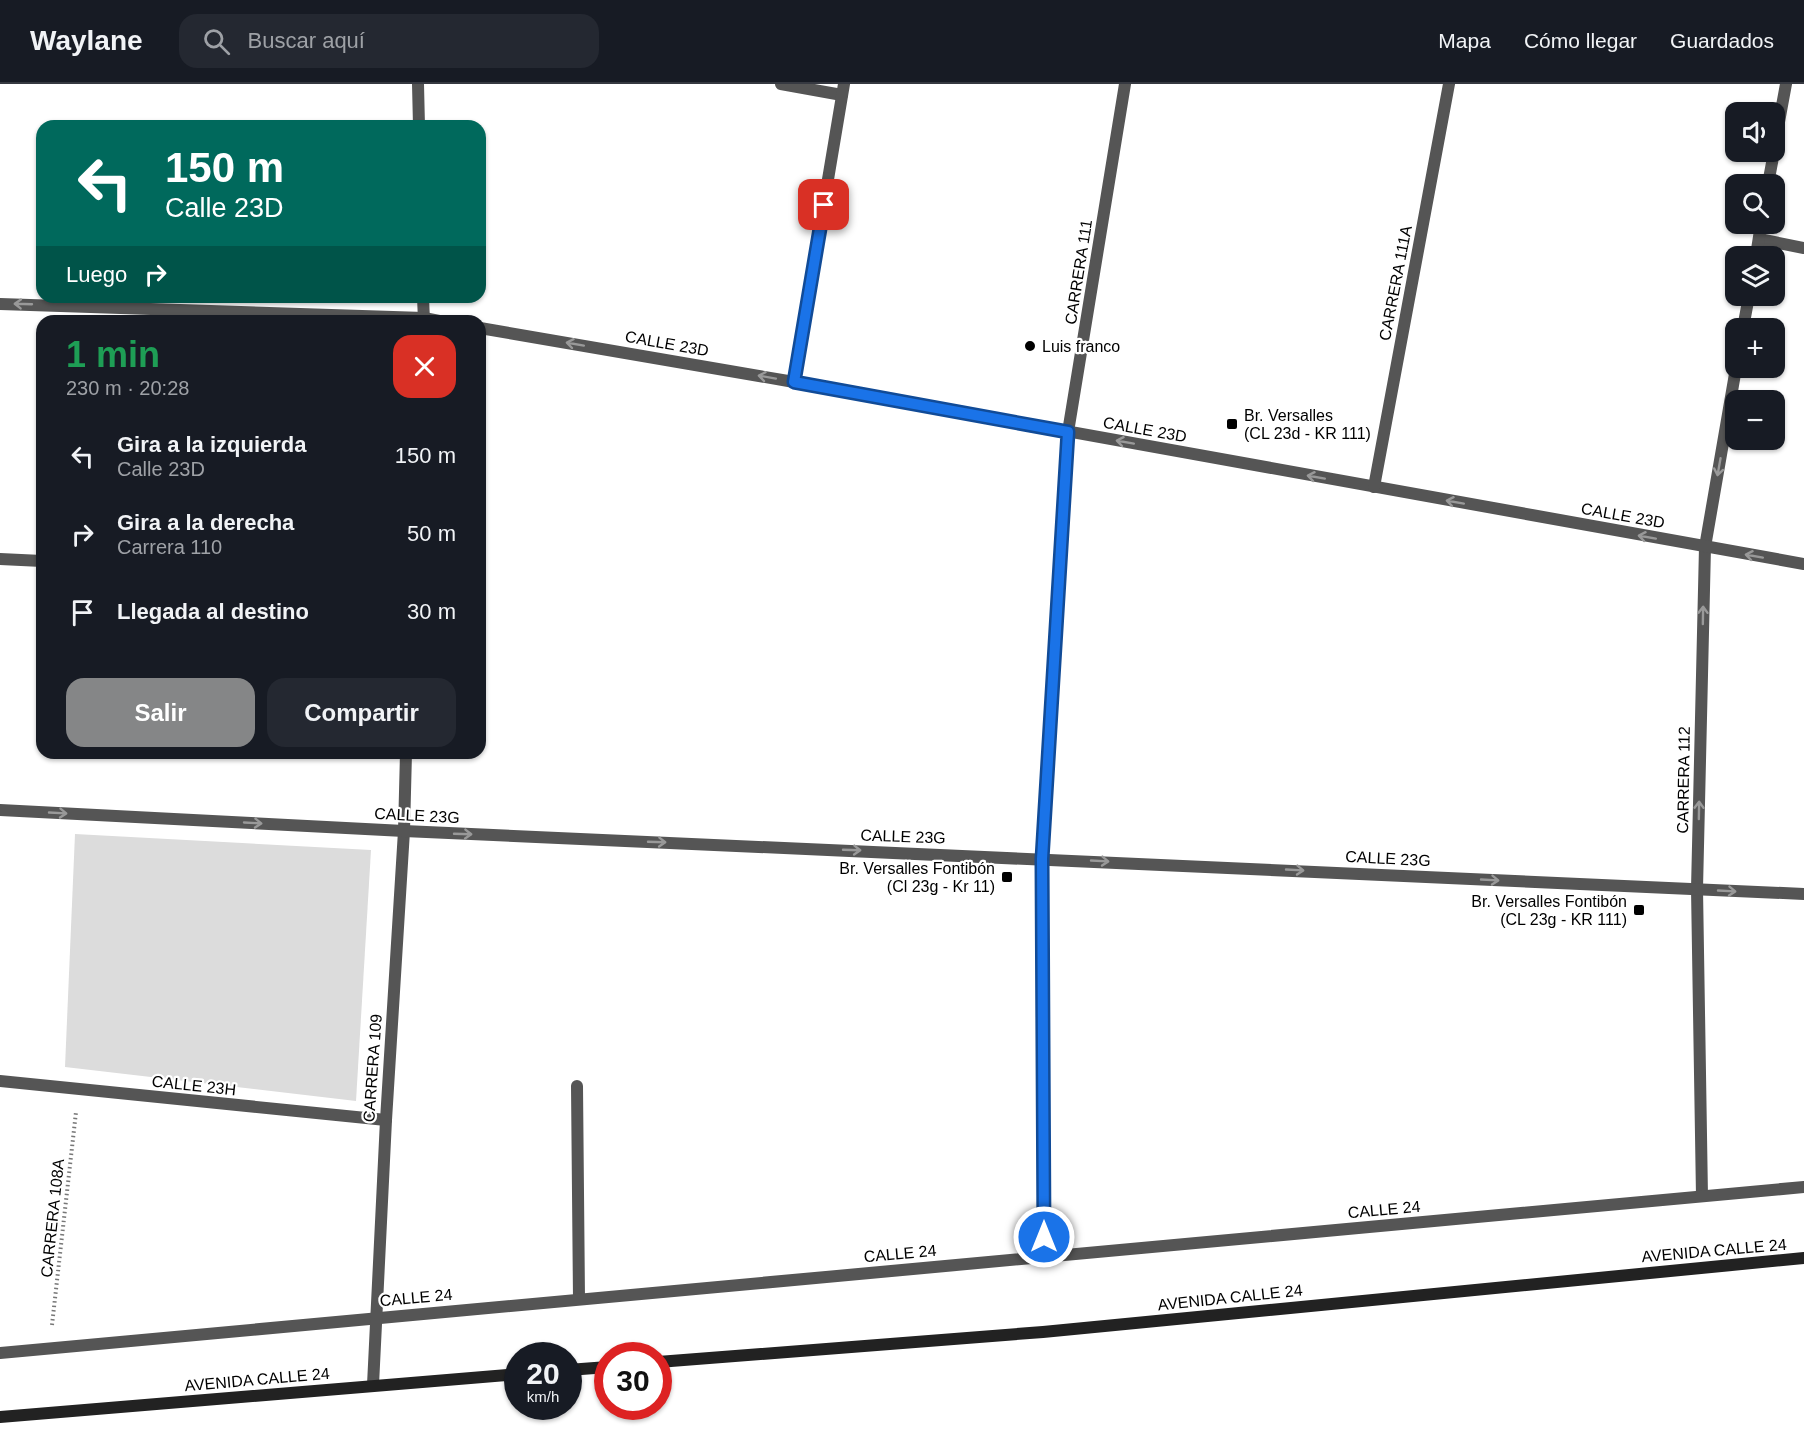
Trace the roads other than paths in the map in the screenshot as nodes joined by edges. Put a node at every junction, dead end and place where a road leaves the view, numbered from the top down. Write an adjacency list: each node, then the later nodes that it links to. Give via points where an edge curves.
1 (418, 84): 8 (street)
2 (781, 84): 6 (street)
3 (1125, 84): 18 (street, CARRERA 111)
4 (1449, 84): 19 (street, CARRERA 111A)
5 (1786, 84): 7 (street)
6 (843, 89): 17 (street)
7 (1783, 102)
8 (419, 120)
9 (1760, 234): 10 (street)
10 (1759, 239): 11 (street); 12 (street)
11 (1758, 246)
12 (1804, 248)
13 (0, 303): 14 (street, one-way to 13)
14 (299, 315)
15 (486, 329): 17 (street, CALLE 23D, one-way to 15)
16 (1734, 378): 20 (street, CARRERA 112, one-way to 20)
17 (794, 382): 18 (street, CALLE 23D)
18 (1068, 432): 19 (street, CALLE 23D, one-way to 18); 27 (street, CARRERA 111)
19 (1374, 488): 20 (street, CALLE 23D, one-way to 19)
20 (1705, 547): 23 (street, CALLE 23D, one-way to 20); 28 (street, CARRERA 112, one-way to 20)
21 (0, 559): 22 (street)
22 (36, 561)
23 (1804, 564)
24 (406, 759): 26 (street, CARRERA 109)
25 (0, 810): 26 (street, CALLE 23G, one-way to 26)
26 (404, 831): 27 (street, CALLE 23G, one-way to 27); 32 (street, CARRERA 109)
27 (1042, 859): 28 (street, CALLE 23G, one-way to 28); 35 (street, CARRERA 111)
28 (1697, 889): 29 (street, CALLE 23G, one-way to 29); 34 (street, CARRERA 112)
29 (1804, 894)
30 (0, 1081): 32 (street, CALLE 23H)
31 (577, 1086): 37 (street)
32 (386, 1120): 38 (street, CARRERA 109)
33 (1804, 1187): 34 (street, CALLE 24)
34 (1702, 1196): 35 (street, CALLE 24)
35 (1044, 1256): 37 (street, CALLE 24)
36 (1804, 1258): 40 (main road, AVENIDA CALLE 24, via 1043,1332)
37 (579, 1299): 38 (street, CALLE 24)
38 (376, 1317): 39 (street, CALLE 24); 42 (street, CARRERA 109)
39 (0, 1353)
40 (672, 1361)
41 (504, 1375): 42 (main road, AVENIDA CALLE 24)
42 (372, 1385): 43 (main road, AVENIDA CALLE 24)
43 (0, 1417)

